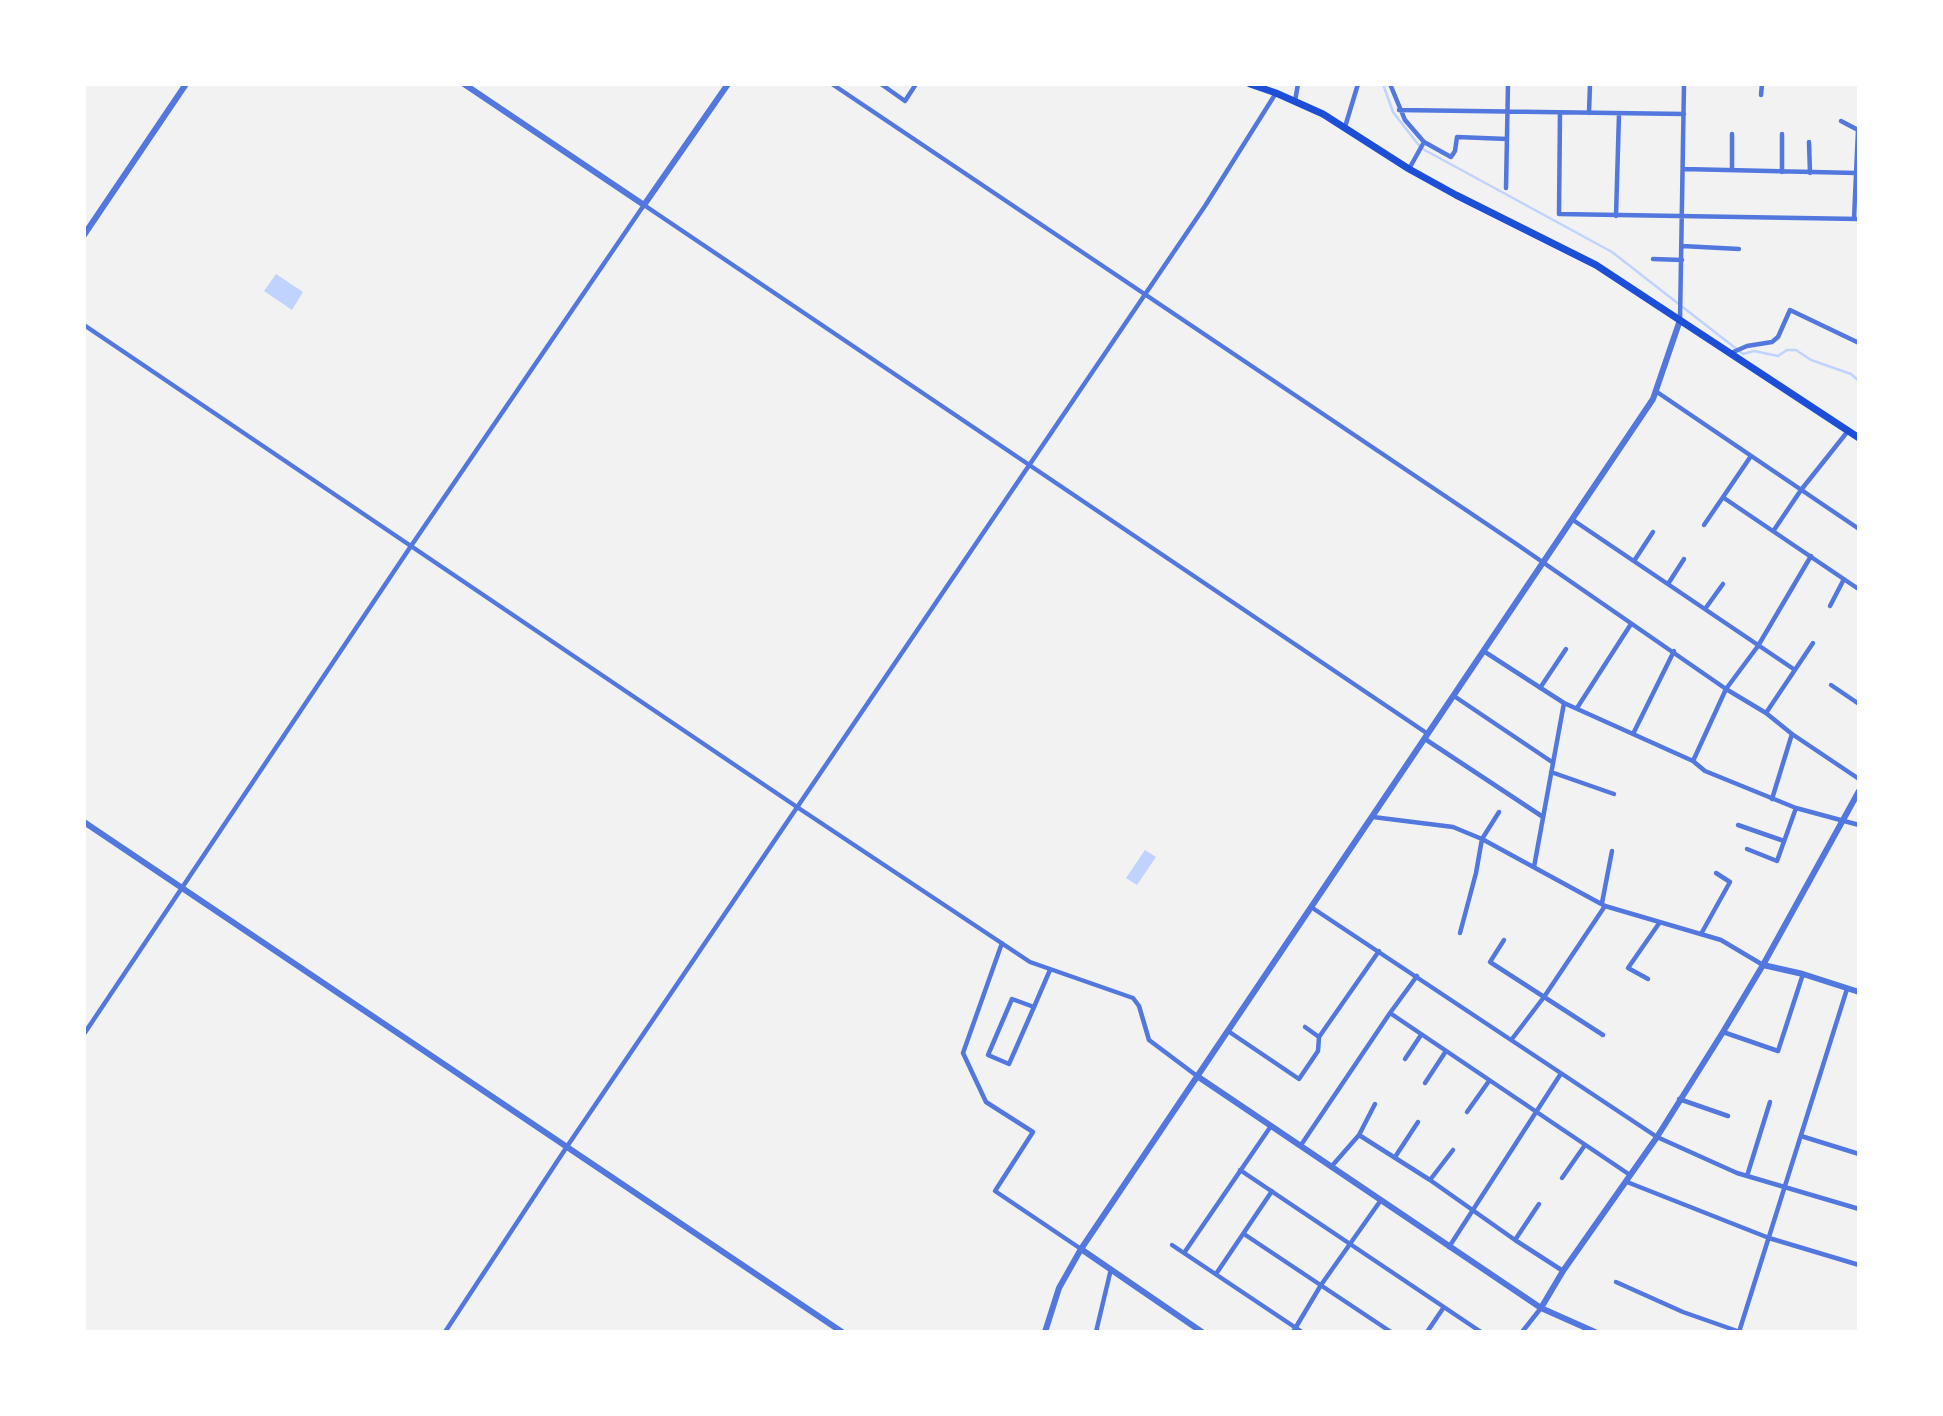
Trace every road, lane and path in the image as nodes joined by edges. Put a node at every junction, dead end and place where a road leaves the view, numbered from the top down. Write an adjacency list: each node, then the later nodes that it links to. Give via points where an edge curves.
1 (186, 84): 42 (street)
2 (464, 84): 38 (street)
3 (728, 84): 38 (street)
4 (832, 84): 47 (street)
5 (881, 84): 6 (street, via 905,102)
6 (916, 84)
7 (1250, 84): 15 (main road)
8 (1298, 84): 17 (street)
9 (1357, 84): 25 (street)
10 (1390, 84): 18 (street)
11 (1508, 84): 19 (street)
12 (1590, 84): 21 (street)
13 (1684, 84): 23 (street)
14 (1762, 84): 16 (street)
15 (1276, 93): 17 (main road); 47 (street)
16 (1761, 95)
17 (1295, 101): 25 (main road)
18 (1399, 110): 19 (street); 30 (street)
19 (1508, 112): 20 (street); 28 (street)
20 (1560, 113): 21 (street); 39 (street, via 1559,214)
21 (1589, 113): 22 (street)
22 (1619, 114): 23 (street); 39 (street)
23 (1684, 114): 32 (street)
24 (1841, 121): 36 (street, via 1858,130)
25 (1345, 127): 31 (main road)
26 (1732, 134): 33 (street)
27 (1782, 134): 34 (street)
28 (1507, 139): 30 (street, via 1457,137 1451,157); 37 (street)
29 (1809, 142): 35 (street)
30 (1422, 147): 31 (street)
31 (1409, 169): 48 (main road, via 1596,265)
32 (1683, 169): 33 (street); 40 (street)
33 (1732, 169): 34 (street)
34 (1782, 172): 35 (street)
35 (1810, 173): 36 (street)
36 (1856, 173): 41 (street)
37 (1506, 188)
38 (644, 205): 56 (street); 64 (street)
39 (1616, 216): 40 (street)
40 (1682, 217): 41 (street); 43 (street)
41 (1857, 219)
42 (84, 235)
43 (1682, 246): 44 (street); 46 (street)
44 (1739, 249)
45 (1653, 259): 46 (street)
46 (1682, 260): 48 (street)
47 (1143, 295): 56 (street); 68 (street)
48 (1680, 320): 51 (main road); 52 (street)
49 (84, 325): 64 (street)
50 (1859, 343): 51 (street, via 1790,310 1772,342)
51 (1730, 353): 53 (main road)
52 (1657, 393): 55 (street); 59 (street)
53 (1848, 431): 54 (main road); 57 (street)
54 (1859, 438)
55 (1751, 456): 57 (street); 58 (street)
56 (1028, 466): 92 (street); 100 (street)
57 (1801, 490): 61 (street); 62 (street)
58 (1724, 498): 60 (street); 62 (street)
59 (1573, 520): 67 (street); 68 (street)
60 (1704, 525)
61 (1859, 529)
62 (1774, 530): 65 (street)
63 (1653, 532): 67 (street)
64 (411, 546): 100 (street); 115 (street)
65 (1811, 556): 69 (street); 77 (street)
66 (1684, 559): 70 (street)
67 (1634, 561): 70 (street)
68 (1543, 564): 75 (street); 80 (street)
69 (1844, 579): 72 (street); 73 (street)
70 (1668, 584): 74 (street)
71 (1723, 584): 74 (street)
72 (1857, 588)
73 (1830, 606)
74 (1705, 609): 77 (street)
75 (1631, 624): 79 (street); 88 (street)
76 (1813, 643): 81 (street)
77 (1758, 646): 81 (street); 84 (street)
78 (1566, 649): 83 (street)
79 (1674, 651): 84 (street); 90 (street)
80 (1485, 652): 83 (street); 85 (street)
81 (1795, 670): 89 (street)
82 (1831, 685): 87 (street)
83 (1540, 688): 86 (street)
84 (1726, 689): 89 (street); 93 (street)
85 (1454, 696): 92 (street); 94 (street)
86 (1564, 703): 88 (street); 94 (street)
87 (1859, 704)
88 (1577, 708): 90 (street)
89 (1766, 713): 91 (street)
90 (1633, 734): 93 (street)
91 (1792, 734): 96 (street); 99 (street)
92 (1427, 736): 103 (street); 104 (street)
93 (1693, 761): 99 (street, via 1705,771)
94 (1552, 762): 95 (street)
95 (1552, 772): 98 (street); 104 (street)
96 (1859, 779)
97 (1859, 791): 106 (street)
98 (1614, 794)
99 (1772, 799): 101 (street)
100 (797, 807): 122 (street); 161 (street)
101 (1796, 808): 106 (street); 110 (street)
102 (1499, 811): 109 (street)
103 (1372, 817): 109 (street, via 1453,827); 117 (street)
104 (1543, 817): 113 (street)
105 (84, 822): 115 (street)
106 (1844, 822): 108 (street); 124 (street)
107 (1738, 825): 110 (street)
108 (1859, 825)
109 (1482, 839): 113 (street); 119 (street)
110 (1784, 841): 111 (street, via 1777,861)
111 (1747, 849)
112 (1612, 851): 116 (street)
113 (1534, 867): 116 (street)
114 (1716, 873): 120 (street, via 1730,882)
115 (182, 888): 137 (street); 161 (street)
116 (1603, 905): 118 (street); 131 (street)
117 (1311, 907): 123 (street); 135 (street)
118 (1660, 922): 120 (street); 128 (street, via 1628,968)
119 (1460, 933)
120 (1701, 934): 124 (street, via 1721,940)
121 (1504, 940): 131 (street, via 1490,962)
122 (1002, 943): 125 (street); 183 (street, via 963,1053 986,1102 1033,1132 995,1191)
123 (1379, 951): 127 (street); 140 (street)
124 (1763, 965): 126 (street); 136 (street)
125 (1050, 970): 132 (street); 145 (street, via 1133,998 1149,1040)
126 (1803, 974): 129 (street); 136 (street, via 1779,1051)
127 (1417, 976): 133 (street); 141 (street)
128 (1648, 979)
129 (1847, 989): 130 (street); 157 (street)
130 (1859, 992)
131 (1544, 997): 139 (street); 141 (street)
132 (1034, 1007): 132 (street, via 1009,1064 988,1055 1012,999)
133 (1390, 1013): 138 (street); 159 (street)
134 (1304, 1027): 140 (street)
135 (1228, 1031): 140 (street, via 1299,1079 1318,1051); 145 (street)
136 (1723, 1032): 148 (street)
137 (84, 1034)
138 (1421, 1035): 142 (street); 143 (street)
139 (1602, 1035)
140 (1319, 1037)
141 (1512, 1039): 144 (street)
142 (1446, 1051): 146 (street); 147 (street)
143 (1405, 1059)
144 (1560, 1075): 152 (street); 158 (street)
145 (1197, 1076): 155 (street); 183 (street)
146 (1489, 1081): 151 (street); 152 (street)
147 (1425, 1083)
148 (1679, 1100): 153 (street); 158 (street)
149 (1770, 1102): 167 (street)
150 (1375, 1104): 156 (street)
151 (1467, 1112)
152 (1536, 1112): 160 (street); 176 (street)
153 (1728, 1116)
154 (1418, 1122): 164 (street)
155 (1271, 1126): 159 (street); 166 (street)
156 (1359, 1135): 164 (street); 165 (street)
157 (1801, 1136): 163 (street); 171 (street)
158 (1657, 1137): 167 (street); 169 (street)
159 (1301, 1145): 165 (street)
160 (1585, 1145): 168 (street); 169 (street)
161 (566, 1148): 195 (street); 196 (street)
162 (1453, 1150): 170 (street)
163 (1859, 1154)
164 (1395, 1157): 170 (street)
165 (1331, 1167): 173 (street)
166 (1240, 1170): 172 (street); 184 (street)
167 (1747, 1176): 171 (street)
168 (1562, 1178)
169 (1629, 1179): 178 (street); 187 (street)
170 (1430, 1180): 176 (street)
171 (1785, 1187): 175 (street); 178 (street)
172 (1272, 1192): 177 (street); 180 (street)
173 (1381, 1199): 180 (street); 182 (street)
174 (1539, 1204): 179 (street)
175 (1859, 1209)
176 (1472, 1211): 179 (street); 182 (street)
177 (1244, 1234): 188 (street); 190 (street)
178 (1769, 1238): 185 (street); 205 (street)
179 (1515, 1240): 187 (street)
180 (1350, 1244): 190 (street); 191 (street)
181 (1172, 1245): 184 (street)
182 (1449, 1247): 192 (street)
183 (1081, 1249): 186 (street); 197 (street, via 1059,1288)
184 (1184, 1253): 188 (street)
185 (1859, 1265)
186 (1111, 1269): 194 (street); 198 (street)
187 (1563, 1270): 192 (street)
188 (1216, 1274): 193 (street)
189 (1616, 1282): 205 (street)
190 (1321, 1285): 193 (street); 200 (street)
191 (1444, 1307): 201 (street); 202 (street)
192 (1541, 1308): 203 (street); 204 (street)
193 (1294, 1330): 199 (street)
194 (1200, 1331)
195 (445, 1332)
196 (842, 1332)
197 (1045, 1332)
198 (1096, 1332)
199 (1302, 1332)
200 (1391, 1332)
201 (1427, 1332)
202 (1481, 1332)
203 (1522, 1332)
204 (1595, 1332)
205 (1739, 1332)

